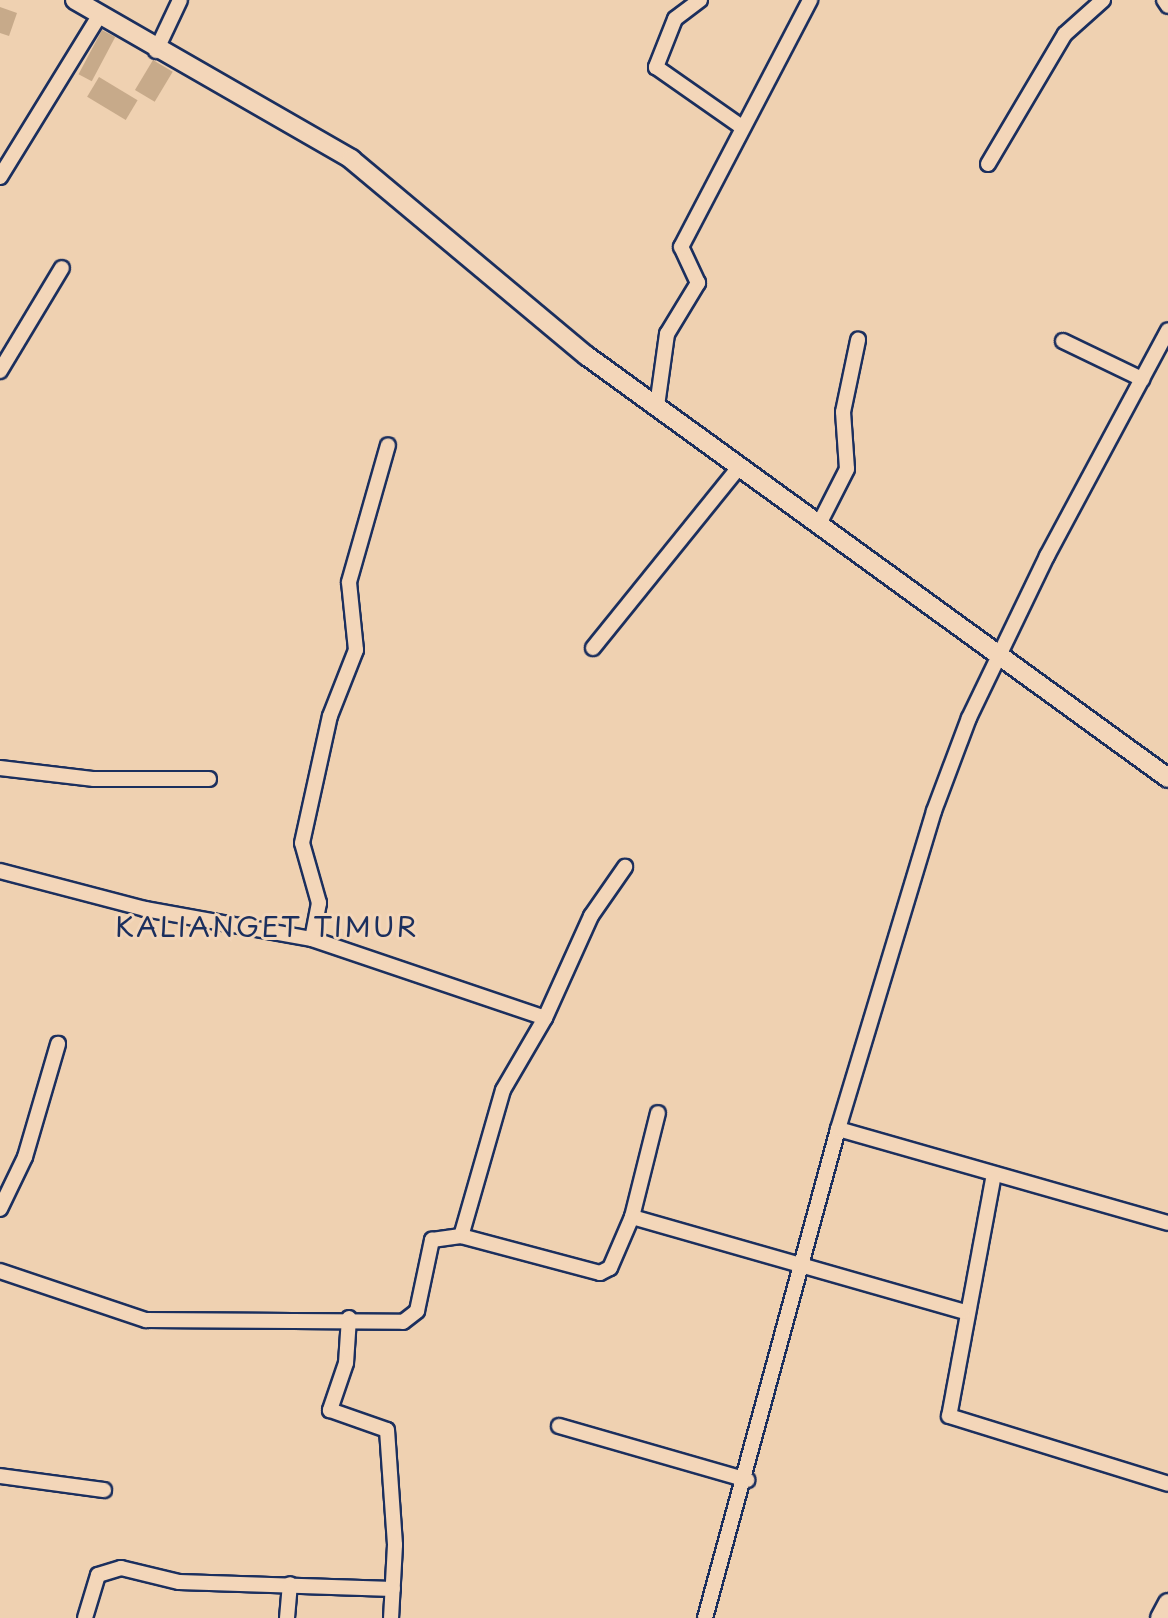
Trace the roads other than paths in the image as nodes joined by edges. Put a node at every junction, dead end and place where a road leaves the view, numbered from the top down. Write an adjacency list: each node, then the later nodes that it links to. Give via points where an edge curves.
1 (75, 0): 8 (main road)
2 (180, 0): 9 (street)
3 (700, 0): 10 (street, via 675,19 656,67)
4 (810, 0): 10 (street)
5 (1103, 0): 11 (street, via 1065,34)
6 (1164, 0): 7 (street)
7 (1168, 6)
8 (99, 16): 9 (main road); 12 (street)
9 (156, 51): 19 (main road, via 258,101 351,159)
10 (743, 128): 19 (street, via 681,247 698,283 667,334)
11 (988, 164)
12 (0, 177)
13 (62, 268): 17 (street)
14 (1168, 330): 18 (street)
15 (858, 340): 22 (street, via 843,412 847,469)
16 (1063, 341): 18 (street)
17 (0, 371)
18 (1142, 379): 24 (street)
19 (657, 406): 21 (main road)
20 (388, 445): 30 (street, via 349,582 356,650 330,716 302,843 319,903)
21 (738, 468): 22 (main road); 23 (street)
22 (818, 526): 24 (main road)
23 (593, 648)
24 (1001, 656): 26 (main road); 34 (street, via 934,811)
25 (0, 768): 27 (street, via 94,779)
26 (1168, 778)
27 (209, 779)
28 (625, 867): 31 (street, via 591,916)
29 (0, 871): 30 (street, via 145,909)
30 (312, 939): 31 (street)
31 (545, 1018): 39 (street, via 503,1090)
32 (58, 1044): 36 (street, via 25,1157)
33 (658, 1113): 37 (street)
34 (838, 1129): 35 (street); 40 (street)
35 (994, 1174): 38 (street); 42 (street)
36 (0, 1209)
37 (632, 1217): 39 (street, via 614,1262 600,1273); 40 (street)
38 (1168, 1223)
39 (461, 1236): 43 (street, via 432,1240 413,1319)
40 (803, 1263): 42 (street, via 878,1291); 46 (street)
41 (0, 1271): 43 (street, via 146,1320)
42 (963, 1311): 47 (street, via 949,1416)
43 (349, 1318): 50 (street, via 346,1363 330,1410 387,1430)
44 (559, 1426): 46 (street)
45 (0, 1476): 48 (street)
46 (747, 1480): 55 (street)
47 (1168, 1484)
48 (104, 1490)
49 (290, 1584): 50 (street); 52 (street, via 179,1582 114,1569 98,1575); 53 (street)
50 (393, 1589): 54 (street)
51 (1168, 1603): 56 (main road)
52 (85, 1618)
53 (287, 1618)
54 (391, 1618)
55 (705, 1618)
56 (1160, 1618)

